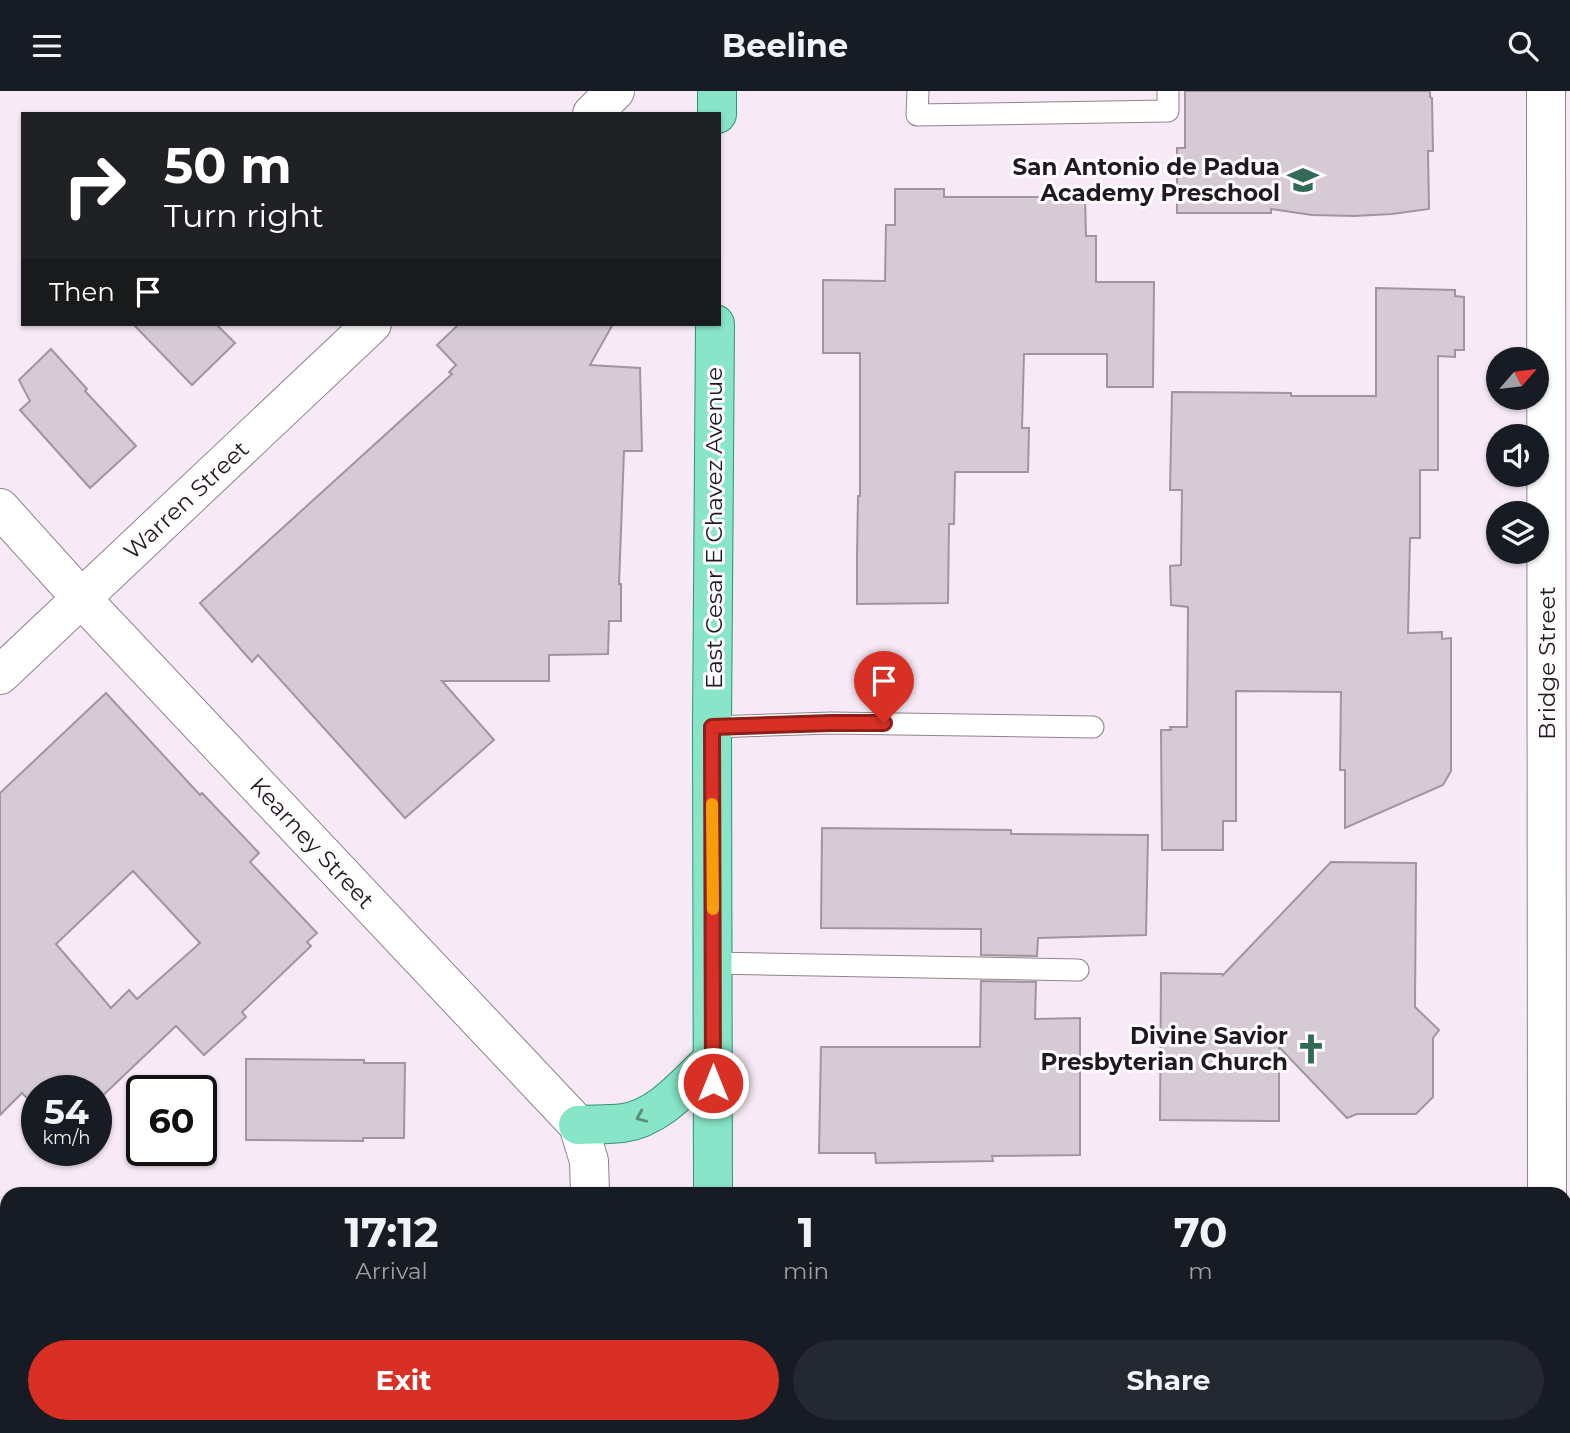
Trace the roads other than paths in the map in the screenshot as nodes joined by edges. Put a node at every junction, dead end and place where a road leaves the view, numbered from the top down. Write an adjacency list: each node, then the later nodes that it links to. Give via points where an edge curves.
1 (615, 91): 6 (street)
2 (717, 91): 7 (main road)
3 (918, 91): 4 (lane, via 918,115 1168,111)
4 (1168, 91)
5 (1546, 91): 21 (street, Bridge Street)
6 (594, 112)
7 (717, 112)
8 (370, 326): 11 (street, Warren Street)
9 (715, 326): 13 (main road, East Cesar E Chavez Avenue)
10 (0, 507): 11 (street, Kearney Street)
11 (82, 599): 12 (street, Warren Street); 18 (street, Kearney Street)
12 (0, 675)
13 (712, 727): 14 (lane, via 831,723); 15 (main road, East Cesar E Chavez Avenue)
14 (1093, 727)
15 (713, 963): 16 (lane); 17 (main road, East Cesar E Chavez Avenue)
16 (1079, 970)
17 (713, 1059): 18 (main road, one-way to 18, via 660,1109 622,1123); 20 (main road, East Cesar E Chavez Avenue)
18 (578, 1125): 19 (street, Kearney Street, via 589,1161)
19 (590, 1187)
20 (713, 1187)
21 (1547, 1187)

